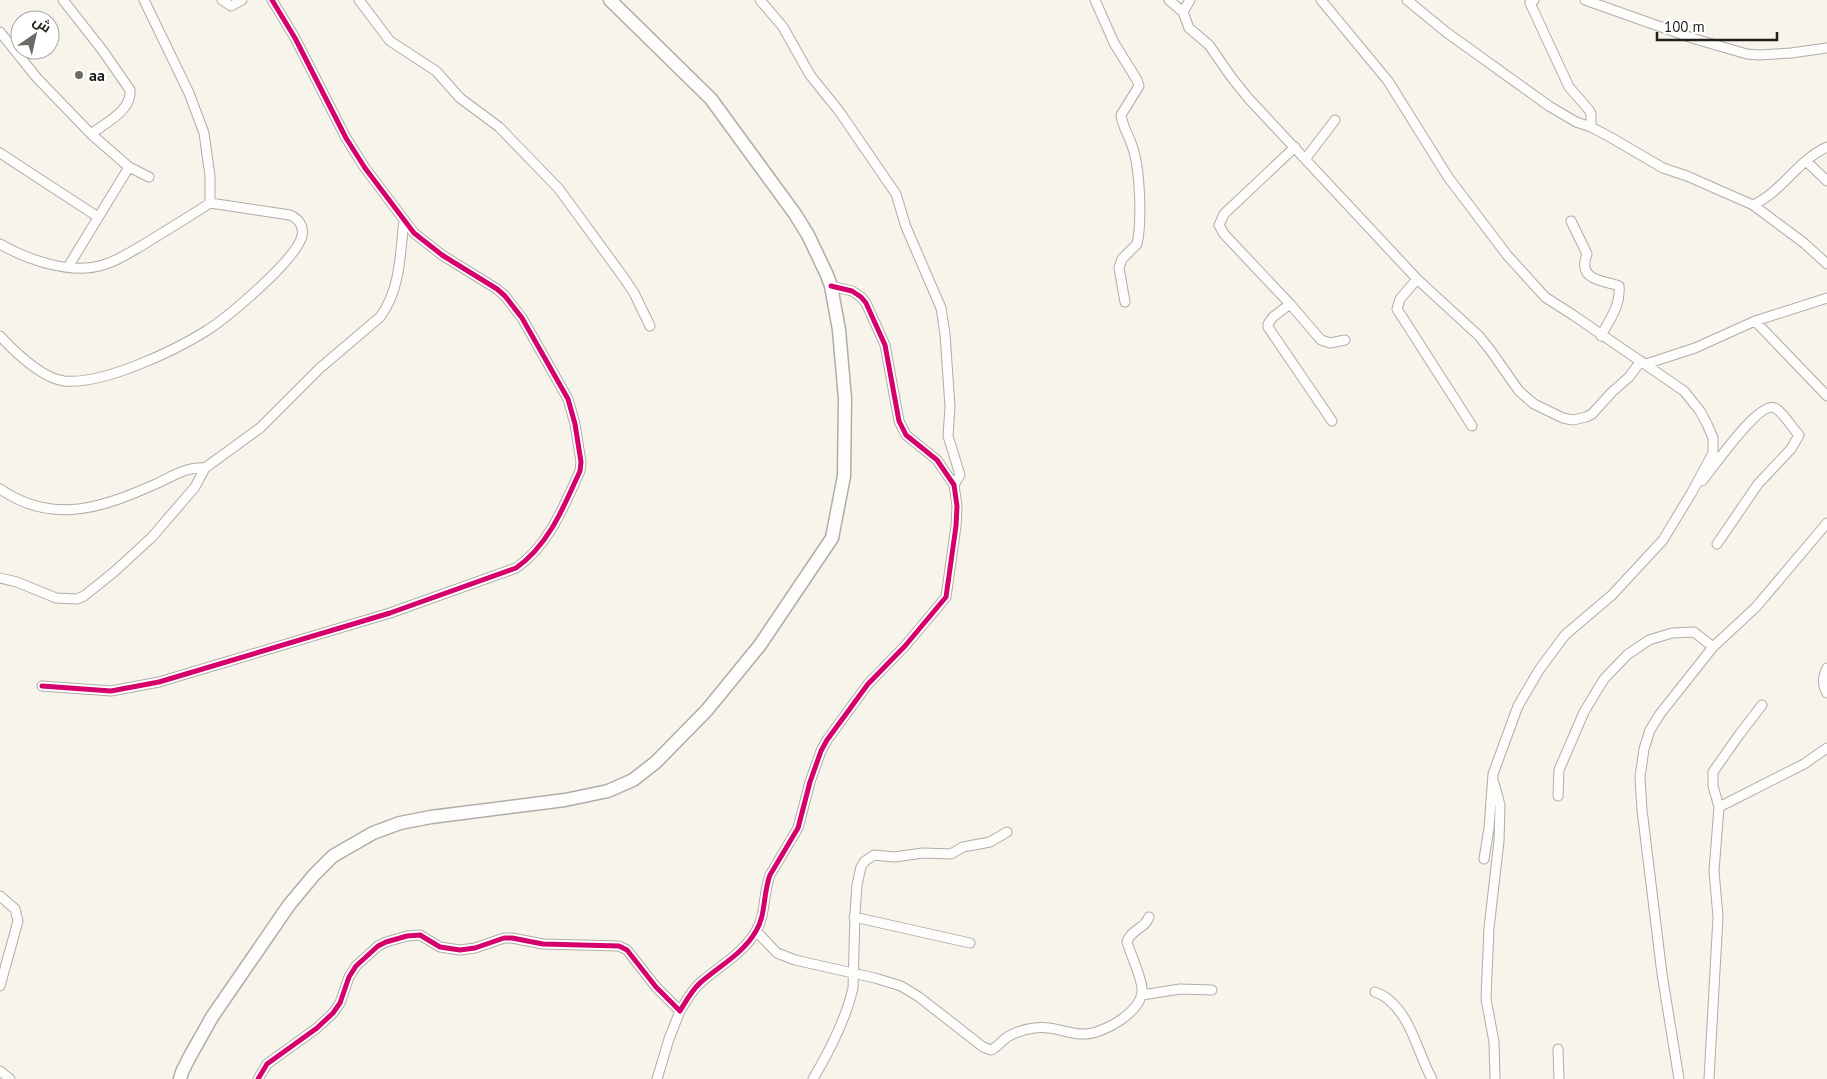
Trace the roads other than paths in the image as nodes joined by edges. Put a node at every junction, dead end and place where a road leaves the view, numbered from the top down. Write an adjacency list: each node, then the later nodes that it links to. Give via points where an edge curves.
1 (63, 0): 21 (street, via 130,90 126,108)
2 (144, 0): 30 (street, via 189,92 204,133)
3 (222, 0): 4 (street, via 231,6)
4 (242, 0)
5 (272, 0): 33 (street, via 346,138)
6 (360, 0): 44 (street, via 390,41 436,71 460,98 499,127 559,189 624,278)
7 (610, 0): 39 (main road, via 711,99 795,214)
8 (760, 0): 53 (street, via 787,33 810,75 896,194 906,227 941,308 951,412 949,441 960,475)
9 (1095, 0): 41 (street, via 1114,43 1139,86 1121,116 1138,165 1139,197 1137,244 1122,259 1119,268)
10 (1169, 0): 16 (street)
11 (1190, 0): 16 (street)
12 (1321, 0): 46 (street, via 1388,81 1448,176 1507,255 1545,297)
13 (1407, 0): 20 (street, via 1543,102)
14 (1585, 0): 18 (street, via 1747,54 1785,54)
15 (1531, 1): 20 (street, via 1569,87 1591,114)
16 (1183, 12): 22 (street, via 1190,28 1209,45 1238,85)
17 (0, 32): 21 (street, via 37,78)
18 (1827, 48)
19 (1335, 120): 25 (street)
20 (1591, 127): 31 (street, via 1663,168)
21 (91, 134): 27 (street)
22 (1295, 147): 25 (street); 42 (street, via 1224,214 1219,225)
23 (1827, 147): 26 (street)
24 (0, 153): 32 (street)
25 (1306, 158): 38 (street)
26 (1806, 161): 29 (street); 31 (street, via 1769,197)
27 (129, 167): 28 (street); 32 (street)
28 (149, 177)
29 (1827, 181)
30 (210, 203): 37 (street, via 112,261 90,267); 45 (street, via 290,215 301,223 302,234 296,247 268,279 207,330 129,368 63,381 24,359)
31 (1753, 206): 36 (street)
32 (98, 217): 37 (street)
33 (404, 220): 52 (street, via 395,288 380,317 320,368 260,428); 61 (street, via 414,233 442,255 504,296 528,329 568,398 575,424 580,471 540,547 521,565 501,574 390,613 176,677 111,690)
34 (1571, 221): 46 (street, via 1587,254 1585,271 1593,278 1618,286 1618,304)
35 (0, 244): 37 (street, via 33,260)
36 (1827, 264)
37 (68, 267)
38 (1417, 279): 48 (street, via 1492,350 1528,400 1563,418 1580,419 1592,414); 51 (street, via 1400,299 1398,309)
39 (831, 286): 53 (street, via 852,291 866,303 885,345 902,426 912,441 937,460); 85 (main road, via 839,330 845,399 844,476 832,538 760,645 707,710 646,771 608,790 565,800 400,823 373,833 333,856 289,904 212,1017)
40 (1827, 298): 43 (street)
41 (1125, 302)
42 (1290, 304): 47 (street, via 1321,340 1330,343); 50 (street, via 1270,320 1268,327)
43 (1755, 322): 48 (street, via 1695,348); 49 (street)
44 (650, 326)
45 (0, 336)
46 (1601, 336): 48 (street)
47 (1345, 340)
48 (1644, 363): 55 (street, via 1684,391 1700,411 1713,438 1713,453)
49 (1827, 396)
50 (1332, 421)
51 (1472, 426)
52 (205, 468): 54 (street, via 184,471 128,496 90,508 71,510 39,506); 58 (street, via 195,487 152,537 84,596 56,598)
53 (954, 485): 73 (street, via 957,513 946,598 868,684 827,740 818,756 798,828 770,875)
54 (0, 489)
55 (1692, 492): 57 (street, via 1760,412 1776,408 1799,435 1792,449 1758,484); 65 (street, via 1663,540 1612,595 1565,635 1539,670 1518,706)
56 (1827, 522): 59 (street, via 1756,607)
57 (1716, 544)
58 (0, 578)
59 (1713, 646): 66 (street, via 1694,632 1672,633 1648,640 1628,655 1604,679 1584,712 1559,770); 91 (street, via 1650,730 1640,777 1662,974)
60 (1827, 668): 62 (street, via 1824,673)
61 (42, 686)
62 (1827, 692)
63 (1762, 705): 67 (street, via 1713,772 1712,786)
64 (1827, 748): 67 (street, via 1804,764)
65 (1493, 780): 69 (street); 89 (street, via 1500,814 1486,999 1494,1042)
66 (1558, 796)
67 (1719, 807): 92 (street, via 1714,871 1718,917)
68 (1007, 832): 71 (street, via 990,842 963,847 951,854 877,855 869,858 861,867)
69 (1484, 859)
70 (0, 896): 76 (street, via 15,910 18,921)
71 (854, 917): 74 (street); 75 (street)
72 (1149, 917): 79 (street, via 1127,942 1142,984)
73 (756, 931): 75 (street, via 777,953); 80 (street, via 736,956 699,984)
74 (970, 943)
75 (853, 974): 79 (street, via 901,986 983,1048 991,1050 1008,1037 1034,1028 1080,1034 1095,1032 1131,1013); 83 (street, via 848,1007)
76 (0, 986)
77 (1212, 990): 79 (street, via 1180,989)
78 (1375, 992): 88 (street, via 1389,999 1400,1012)
79 (1142, 995)
80 (680, 1011): 86 (street, via 627,950 619,946 543,944 512,938 460,950 440,947 420,935 407,936 378,946 356,966 333,1013 267,1064); 87 (street)
81 (1558, 1049): 90 (street)
82 (0, 1071): 84 (street)
83 (817, 1077)
84 (10, 1079)
85 (180, 1079)
86 (258, 1079)
87 (657, 1079)
88 (1432, 1079)
89 (1495, 1079)
90 (1559, 1079)
91 (1679, 1079)
92 (1709, 1079)

